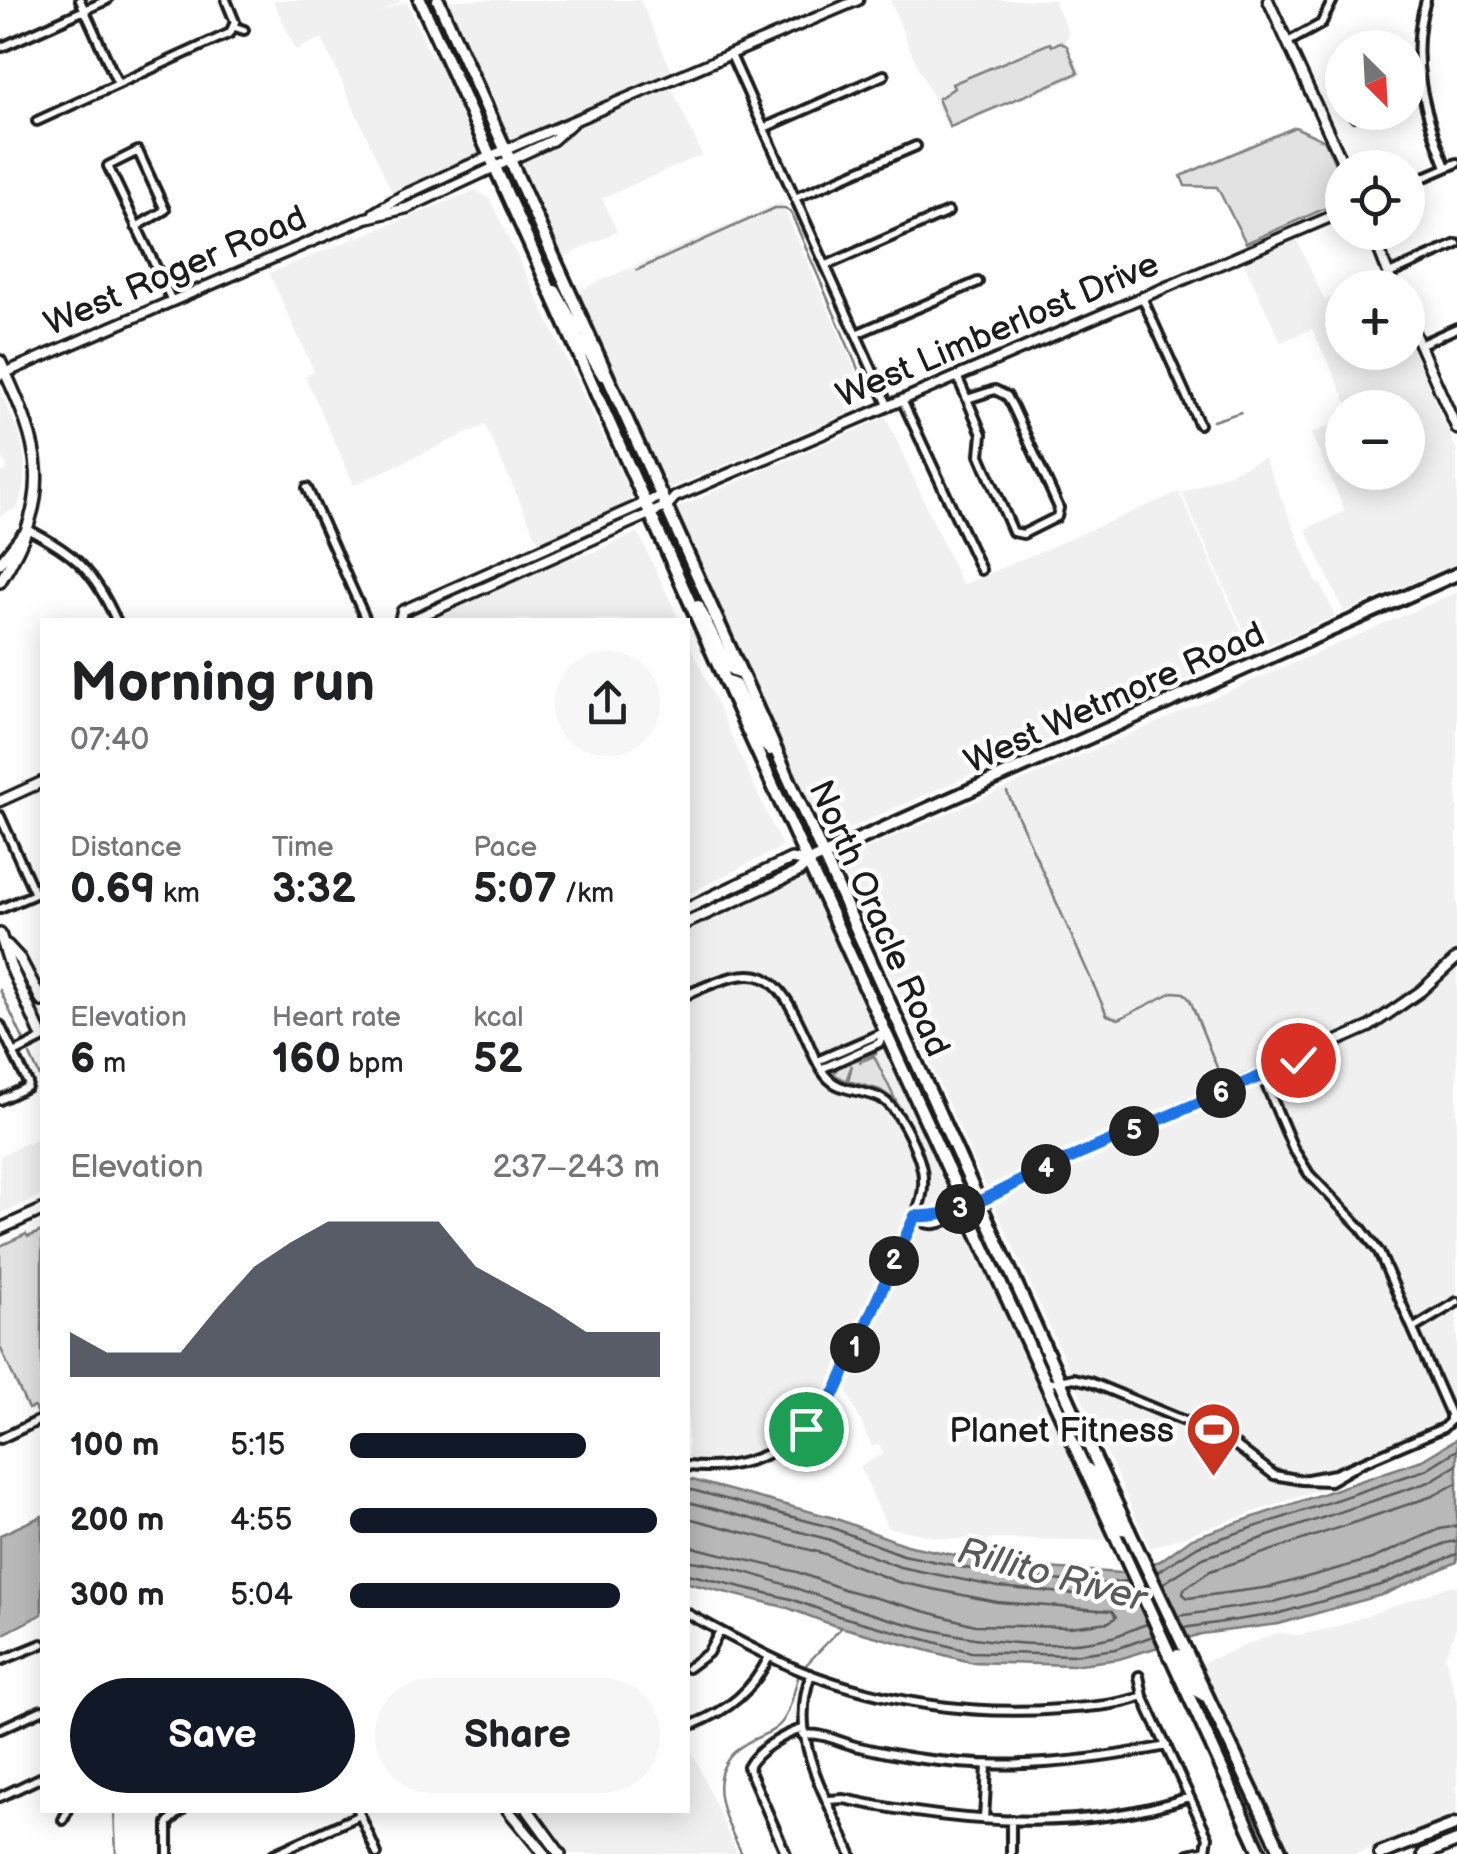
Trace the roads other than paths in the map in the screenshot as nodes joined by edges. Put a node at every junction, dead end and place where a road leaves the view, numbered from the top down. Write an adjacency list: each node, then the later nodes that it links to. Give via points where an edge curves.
1 (80, 0): 10 (street)
2 (108, 0): 10 (street)
3 (226, 0): 11 (street)
4 (420, 0): 26 (main road, North Oracle Road)
5 (438, 0): 24 (main road, North Oracle Road)
6 (858, 0): 16 (street, West Roger Road)
7 (1268, 0): 14 (street)
8 (1333, 0): 14 (street, via 1320,24)
9 (1426, 0): 13 (street)
10 (84, 10): 15 (street); 18 (street)
11 (234, 27): 12 (street); 18 (street)
12 (244, 30)
13 (1420, 30)
14 (1288, 42): 23 (street)
15 (2, 47)
16 (732, 55): 21 (street); 24 (street, West Roger Road)
17 (884, 75): 21 (street)
18 (118, 84): 20 (street)
19 (1425, 106): 27 (street)
20 (37, 121)
21 (764, 128): 29 (street)
22 (916, 146): 29 (street)
23 (1337, 150)
24 (507, 156): 26 (street, West Roger Road); 41 (main road, North Oracle Road)
25 (1457, 162): 27 (street)
26 (492, 163): 37 (main road, North Oracle Road); 39 (street, West Roger Road)
27 (1446, 167): 28 (street)
28 (1425, 176)
29 (795, 198): 34 (street)
30 (948, 212): 34 (street)
31 (1325, 219): 38 (street, West Limberlost Drive)
32 (136, 227): 32 (street, via 166,210 138,151 108,166); 39 (street)
33 (1457, 244): 35 (street)
34 (826, 265): 42 (street)
35 (1398, 270)
36 (978, 282): 42 (street)
37 (548, 284): 41 (main road, via 576,329); 43 (main road, North Oracle Road)
38 (1142, 297): 48 (street, West Limberlost Drive); 54 (street)
39 (171, 299): 47 (street, West Roger Road)
40 (1457, 328): 44 (street)
41 (587, 332): 49 (main road, North Oracle Road)
42 (856, 334): 52 (street)
43 (572, 338): 49 (main road, via 582,341); 58 (main road, North Oracle Road)
44 (1425, 342)
45 (1425, 357): 53 (street)
46 (0, 362): 47 (main road)
47 (2, 374): 59 (main road, via 32,434 38,464)
48 (957, 376): 50 (street); 51 (street, West Limberlost Drive)
49 (612, 388): 57 (main road, North Oracle Road)
50 (968, 399): 50 (street, via 982,434 980,455 1014,532 1024,534 1057,517 1059,508 1007,396 994,390)
51 (902, 400): 52 (street, West Limberlost Drive); 62 (street)
52 (888, 405): 57 (street, West Limberlost Drive)
53 (1454, 413): 55 (street)
54 (1199, 424)
55 (1457, 429)
56 (306, 488): 70 (street)
57 (667, 500): 58 (street, West Limberlost Drive); 73 (main road, North Oracle Road)
58 (648, 508): 60 (street, West Limberlost Drive); 63 (street, West Limberlost Drive); 67 (main road, North Oracle Road)
59 (28, 529): 61 (main road); 65 (main road); 69 (street, via 72,554)
60 (518, 558): 63 (street); 66 (street, West Limberlost Drive)
61 (0, 563)
62 (981, 570)
63 (514, 573): 68 (street, West Limberlost Drive)
64 (1457, 577): 79 (main road, West Wetmore Road)
65 (0, 582)
66 (444, 592): 68 (street); 71 (street, West Limberlost Drive)
67 (688, 600): 73 (main road, via 699,606 728,667); 74 (main road, North Oracle Road)
68 (441, 606): 72 (street, West Limberlost Drive)
69 (115, 618)
70 (365, 618)
71 (400, 618)
72 (416, 618)
73 (738, 673): 75 (main road, North Oracle Road)
74 (725, 681): 75 (main road, via 736,685 762,742); 80 (main road, North Oracle Road)
75 (778, 758): 79 (main road, North Oracle Road)
76 (40, 783): 77 (street)
77 (0, 801)
78 (0, 816): 81 (street)
79 (822, 855): 80 (main road, West Wetmore Road); 97 (main road, North Oracle Road)
80 (808, 862): 82 (main road, West Wetmore Road, via 791,859); 84 (main road, West Wetmore Road); 90 (main road, North Oracle Road)
81 (39, 893): 83 (street)
82 (690, 907)
83 (0, 910)
84 (690, 921)
85 (2, 938): 88 (main road); 91 (main road)
86 (1457, 958): 95 (street, via 1369,1027)
87 (690, 993): 94 (street, via 738,974 768,980 786,996)
88 (40, 997)
89 (0, 1024): 93 (street)
90 (885, 1032): 94 (street, via 880,1043); 98 (main road, North Oracle Road)
91 (40, 1033)
92 (40, 1039): 93 (street)
93 (16, 1052): 96 (street, via 27,1087)
94 (819, 1066): 100 (street, via 834,1083 884,1100 898,1115 924,1175)
95 (1262, 1075): 97 (street); 103 (street, via 1308,1174 1378,1252)
96 (0, 1100)
97 (978, 1201): 98 (street); 104 (main road, North Oracle Road)
98 (966, 1208): 100 (street, via 936,1226); 105 (main road, North Oracle Road)
99 (40, 1211): 101 (main road)
100 (915, 1216): 109 (street, via 836,1391 817,1418 765,1456 722,1467)
101 (0, 1230)
102 (1457, 1302): 103 (street)
103 (1414, 1328): 104 (street, via 1450,1420 1318,1479 1274,1475 1226,1438 1090,1382)
104 (1061, 1380): 105 (street); 110 (main road, North Oracle Road)
105 (1046, 1384): 108 (main road, North Oracle Road)
106 (40, 1420): 107 (street)
107 (0, 1438)
108 (1082, 1464): 110 (main road, via 1094,1474 1121,1529); 114 (main road, North Oracle Road)
109 (690, 1466)
110 (1129, 1530): 121 (main road, North Oracle Road)
111 (690, 1615): 112 (street)
112 (720, 1631): 115 (street); 117 (street, via 708,1653)
113 (40, 1645): 116 (street)
114 (1168, 1653): 121 (main road, via 1178,1655 1195,1690); 151 (main road, North Oracle Road)
115 (769, 1656): 118 (street); 123 (street, via 760,1676 732,1704)
116 (0, 1661)
117 (690, 1666)
118 (810, 1674): 120 (street, via 890,1697 970,1709 1048,1710); 125 (street)
119 (1139, 1676): 120 (street)
120 (1143, 1696): 126 (street)
121 (1206, 1696): 152 (main road, North Oracle Road)
122 (40, 1711): 124 (street)
123 (694, 1724)
124 (0, 1729)
125 (802, 1732): 127 (street, via 921,1759); 131 (street); 147 (street, via 791,1732 748,1767)
126 (1167, 1746): 127 (street, via 1088,1761); 130 (street)
127 (987, 1766): 137 (street)
128 (40, 1778): 129 (street)
129 (0, 1796)
130 (1189, 1798): 139 (street, via 1099,1815); 150 (street, via 1209,1841 1206,1850)
131 (828, 1800): 137 (street); 148 (street)
132 (66, 1813): 138 (street)
133 (178, 1813): 142 (street, via 166,1829)
134 (359, 1813): 143 (street); 144 (street)
135 (510, 1813): 145 (main road)
136 (530, 1813): 146 (main road)
137 (984, 1819): 139 (street)
138 (63, 1820)
139 (1011, 1820): 149 (street)
140 (1457, 1824): 153 (main road)
141 (1457, 1841): 154 (main road)
142 (168, 1854)
143 (274, 1854)
144 (377, 1854)
145 (544, 1854)
146 (560, 1854)
147 (786, 1854)
148 (851, 1854)
149 (1010, 1854)
150 (1189, 1854)
151 (1260, 1854)
152 (1282, 1854)
153 (1380, 1854)
154 (1424, 1854)

